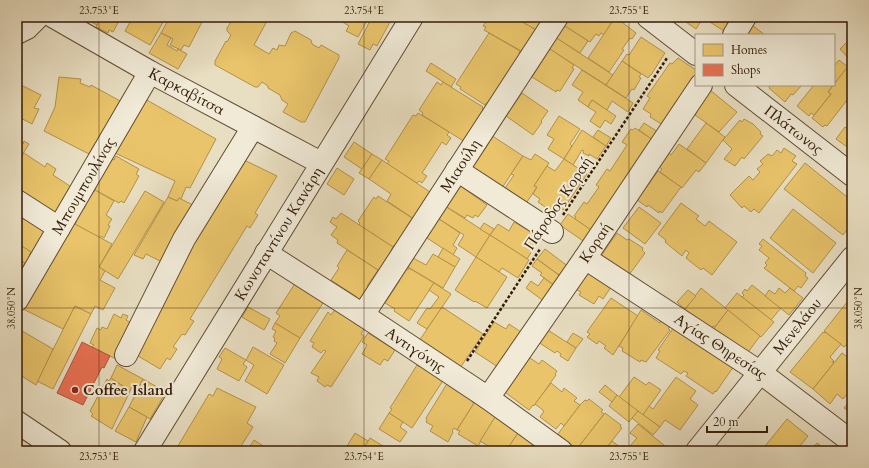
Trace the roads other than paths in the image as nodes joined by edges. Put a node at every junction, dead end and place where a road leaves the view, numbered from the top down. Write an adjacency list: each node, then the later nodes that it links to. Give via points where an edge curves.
1 (38, 17): 7 (street, via 27,28)
2 (54, 17): 10 (street, Καρκαβίτσα)
3 (412, 17): 14 (street, Κωνσταντίνου Κανάρη)
4 (557, 17): 15 (street, Μιαούλη)
5 (648, 17): 9 (street)
6 (745, 17): 8 (street)
7 (17, 33)
8 (735, 34)
9 (695, 53)
10 (150, 72): 13 (street, Καρκαβίτσα); 18 (street, Μπουμπουλίνας)
11 (700, 86): 21 (street, Κοραή)
12 (737, 86): 16 (street, Πλάτωνος)
13 (253, 127): 14 (street, Καρκαβίτσα); 25 (street, via 184,239)
14 (321, 163): 20 (street, Κωνσταντίνου Κανάρη)
15 (457, 170): 19 (street); 24 (street, Μιαούλη)
16 (852, 175)
17 (17, 201): 18 (street)
18 (59, 228): 23 (street, Μπουμπουλίνας)
19 (552, 232)
20 (266, 253): 24 (street, Αντιγόνης); 31 (street, Κωνσταντίνου Κανάρη)
21 (585, 258): 26 (street, Αγίας Θηρεσίας); 27 (street, Κοραή)
22 (852, 258): 26 (street, Μενελάου)
23 (17, 300)
24 (363, 315): 27 (street, Αντιγόνης)
25 (126, 355)
26 (761, 373): 29 (street, Αγίας Θηρεσίας); 33 (street, Μενελάου)
27 (488, 398): 32 (street, Αντιγόνης)
28 (17, 422): 30 (street)
29 (852, 442)
30 (60, 451)
31 (145, 451)
32 (560, 451)
33 (697, 451)

